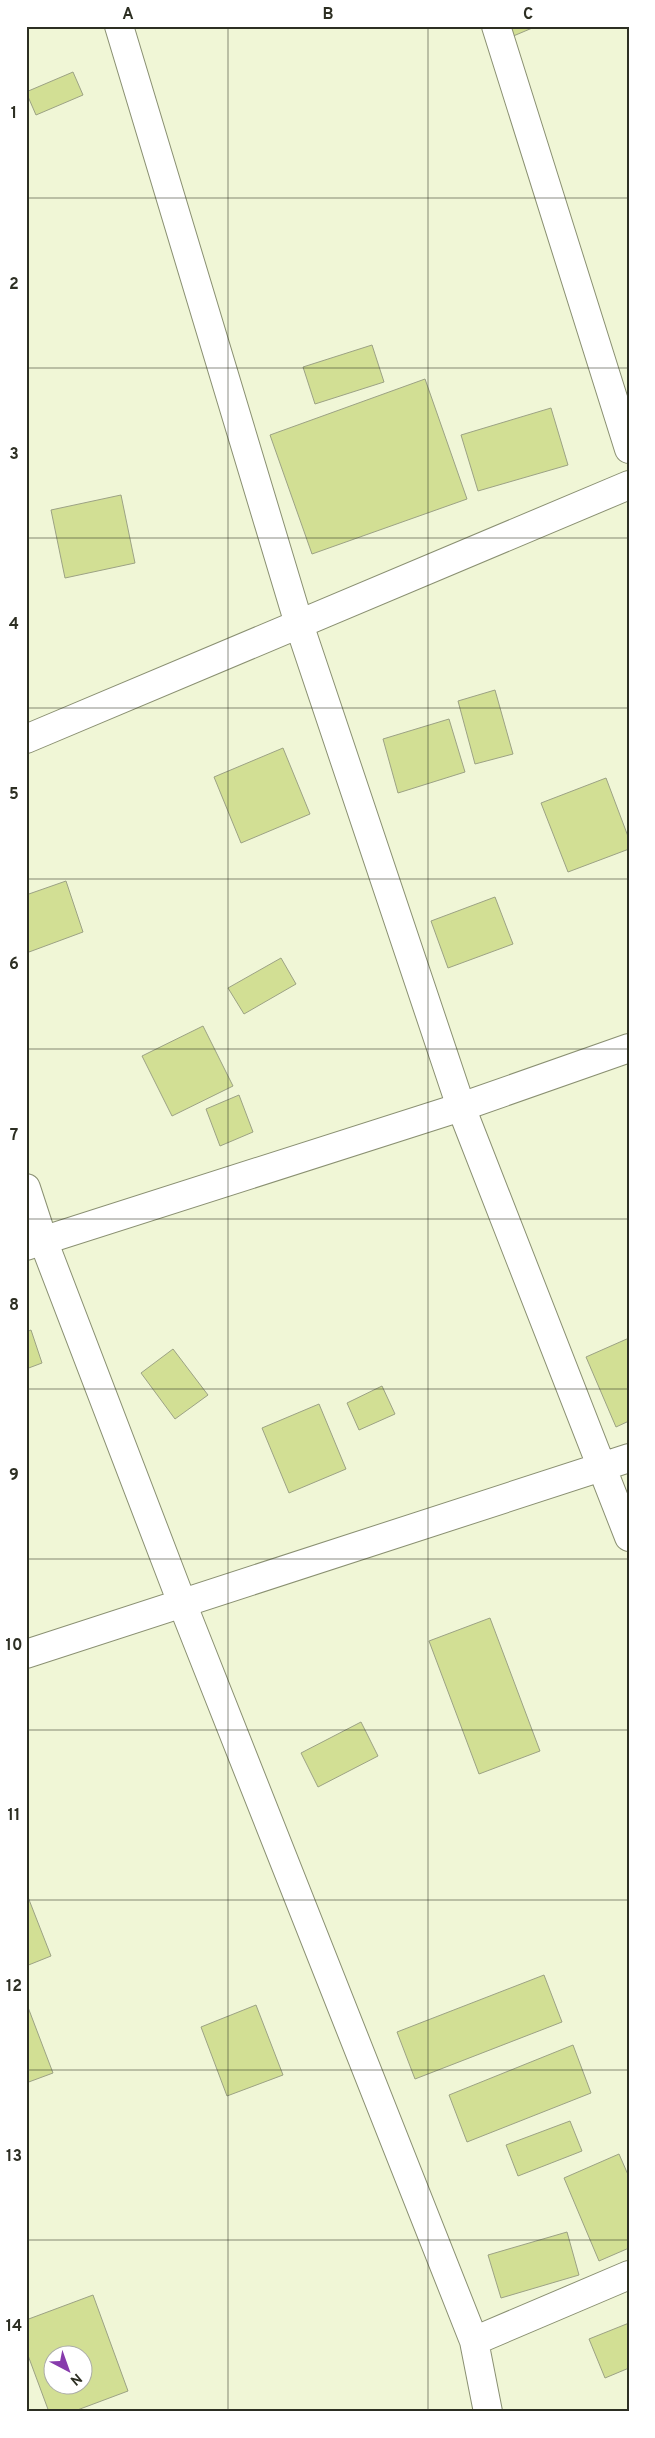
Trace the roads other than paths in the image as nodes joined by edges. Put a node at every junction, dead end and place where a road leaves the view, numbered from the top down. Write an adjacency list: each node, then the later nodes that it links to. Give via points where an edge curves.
1 (120, 26): 5 (street)
2 (496, 26): 3 (street)
3 (629, 449)
4 (629, 485): 5 (street)
5 (299, 624): 6 (street); 8 (street)
6 (26, 739)
7 (629, 1048): 8 (street)
8 (461, 1107): 10 (street); 12 (street)
9 (26, 1188): 10 (street)
10 (35, 1243): 14 (street)
11 (629, 1458): 12 (street)
12 (602, 1468): 13 (street); 14 (street)
13 (629, 1537)
14 (182, 1604): 15 (street); 17 (street)
15 (26, 1654)
16 (629, 2275): 17 (street)
17 (474, 2341): 18 (street)
18 (488, 2412)

